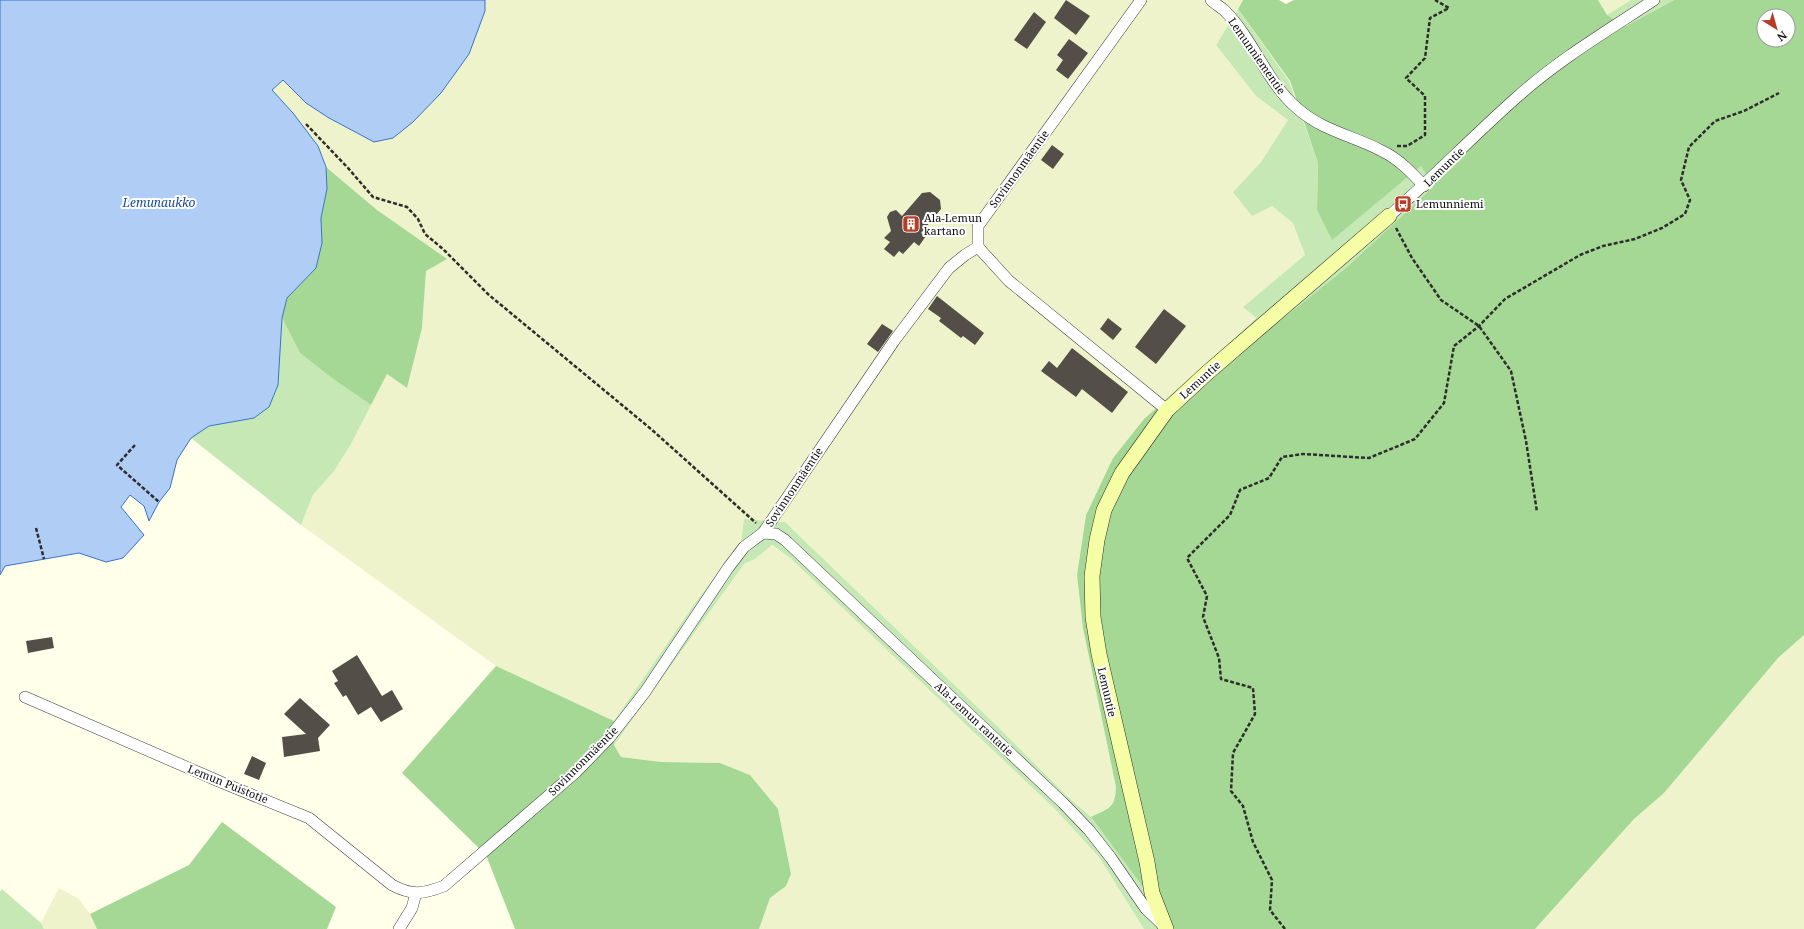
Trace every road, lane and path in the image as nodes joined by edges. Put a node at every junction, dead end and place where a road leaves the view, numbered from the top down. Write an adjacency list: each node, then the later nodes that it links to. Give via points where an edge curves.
1 (1141, 0): 10 (street, Sovinnonmäentie, via 978,226)
2 (1210, 0): 7 (street, Lemunniementie, via 1225,11 1243,34 1277,88 1298,110 1326,128)
3 (1434, 0): 7 (path, via 1449,8 1430,18 1425,58 1406,78 1425,96 1425,136 1407,146 1387,146)
4 (1654, 0): 8 (street, Lemuntie, via 1557,64 1516,98)
5 (1779, 93): 11 (path, via 1744,111 1715,121 1689,147 1681,180 1690,200 1685,214 1662,228 1635,239 1603,246 1580,255 1506,299)
6 (306, 124): 17 (path, via 372,197 407,207 418,219 425,234 489,295 651,429 746,513)
7 (1383, 151): 8 (street, Lemunniementie, via 1406,167)
8 (1424, 186): 9 (street, Lemuntie)
9 (1389, 216): 11 (path, via 1412,258 1441,300); 12 (street, Lemuntie)
10 (978, 247): 12 (street, via 1009,281); 17 (street, Sovinnonmäentie, via 949,268 894,341)
11 (1479, 326): 15 (path, via 1511,372 1526,441); 23 (path, via 1454,346 1444,403 1415,439 1369,458 1303,454 1282,457 1269,478 1240,490 1230,515 1187,558 1207,596 1203,617 1219,658 1221,679 1253,688 1255,714 1233,753 1231,791 1243,806 1253,842 1272,880 1270,910)
12 (1167, 410): 21 (street, Lemuntie, via 1122,473 1104,510 1096,540 1092,576 1093,617 1099,654 1152,893)
13 (135, 445): 14 (path, via 117,465)
14 (159, 502)
15 (1537, 512)
16 (36, 528): 18 (path)
17 (763, 534): 20 (street, Sovinnonmäentie, via 744,547 728,568 645,692 609,738 570,777 444,886 429,892); 21 (street, Ala-Lemun rantatie, via 776,534 785,540 1063,803 1093,836 1146,909)
18 (44, 559)
19 (25, 697): 20 (street, Lemun Puistotie, via 309,818 392,885)
20 (416, 893): 22 (street, via 412,908)
21 (1166, 928)
22 (399, 929)
23 (1285, 929)

